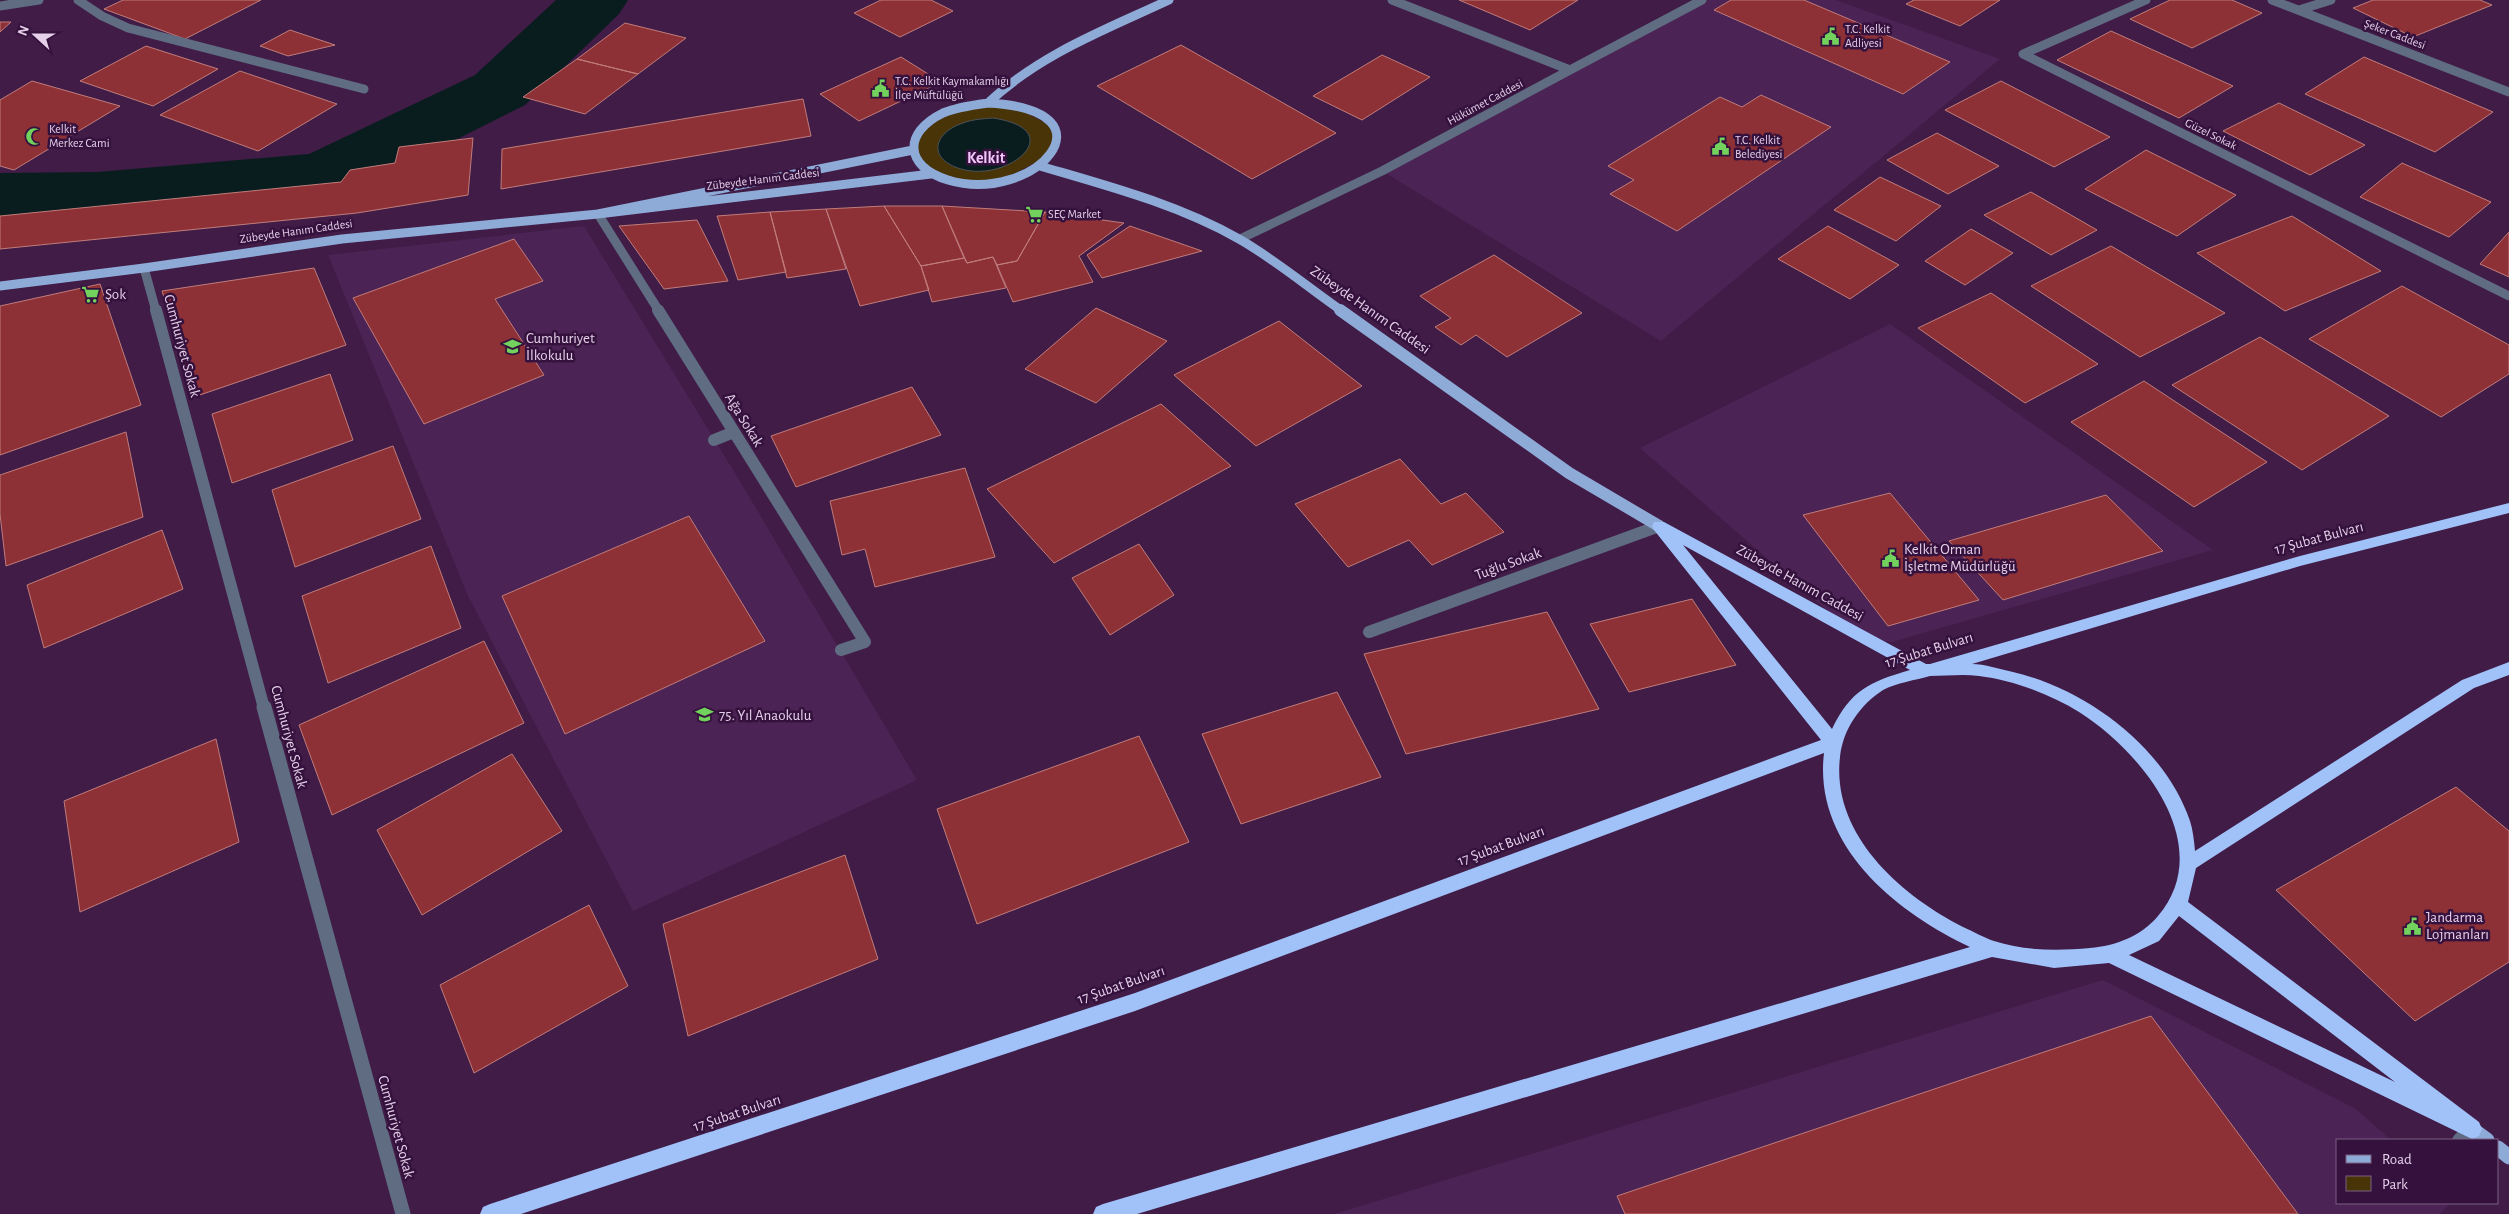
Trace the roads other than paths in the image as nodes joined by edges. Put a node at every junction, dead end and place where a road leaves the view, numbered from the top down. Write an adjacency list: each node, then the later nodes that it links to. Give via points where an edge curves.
1 (39, 0): 9 (street)
2 (78, 0): 12 (street, via 128,28)
3 (1169, 0): 14 (main road, via 1038,62 1003,87)
4 (1392, 0): 11 (street)
5 (1702, 0): 11 (street, Hükümet Caddesi)
6 (2146, 0): 22 (street, Güzel Sokak, via 2023,54)
7 (2272, 0): 10 (street, Şeker Caddesi)
8 (2331, 0): 10 (street)
9 (0, 6)
10 (2299, 10): 13 (street, Şeker Caddesi)
11 (1570, 70): 19 (street, Hükümet Caddesi, via 1382,171)
12 (364, 89)
13 (2509, 92)
14 (988, 103): 15 (main road, Zübeyde Hanım Caddesi, via 943,113 916,136); 16 (main road, Zübeyde Hanım Caddesi, via 1010,104 1046,117 1055,128 1057,141 1052,154)
15 (913, 150): 17 (main road, via 918,163); 18 (main road, Zübeyde Hanım Caddesi)
16 (1040, 166): 17 (main road, Zübeyde Hanım Caddesi, via 1021,176 974,184); 19 (main road, Zübeyde Hanım Caddesi, via 1135,194)
17 (931, 174): 18 (main road, Zübeyde Hanım Caddesi)
18 (598, 214): 20 (main road, Zübeyde Hanım Caddesi, via 342,239); 23 (street, Ağa Sokak)
19 (1240, 239): 26 (main road, Zübeyde Hanım Caddesi, via 1569,473)
20 (144, 268): 21 (main road, Zübeyde Hanım Caddesi); 40 (street, Cumhuriyet Sokak)
21 (0, 286)
22 (2509, 296)
23 (734, 432): 24 (street); 28 (street, Ağa Sokak, via 865,642)
24 (714, 440)
25 (2509, 508): 30 (highway, 17 Şubat Bulvarı, via 2300,562)
26 (1659, 526): 27 (street, Tuğlu Sokak); 30 (highway, Zübeyde Hanım Caddesi); 31 (highway, Zübeyde Hanım Caddesi)
27 (1368, 632)
28 (841, 650)
29 (2509, 668): 32 (highway, via 2468,684)
30 (1924, 670): 31 (highway, 17 Şubat Bulvarı, via 1879,685 1848,712); 32 (highway, via 1979,670 2033,683 2084,707 2127,740 2160,778 2182,821)
31 (1833, 742): 34 (highway, via 1830,778 1840,817 1862,856 1895,893 1910,904 1940,925); 41 (highway, 17 Şubat Bulvarı, via 1135,1002)
32 (2189, 864): 33 (highway)
33 (2178, 905): 35 (highway, via 2153,935); 36 (highway)
34 (1992, 949): 35 (highway, via 2054,960); 42 (highway)
35 (2110, 955): 36 (highway)
36 (2466, 1134): 37 (main road)
37 (2484, 1139)
38 (2499, 1149): 39 (main road)
39 (2509, 1157)
40 (403, 1214)
41 (490, 1214)
42 (1103, 1214)

